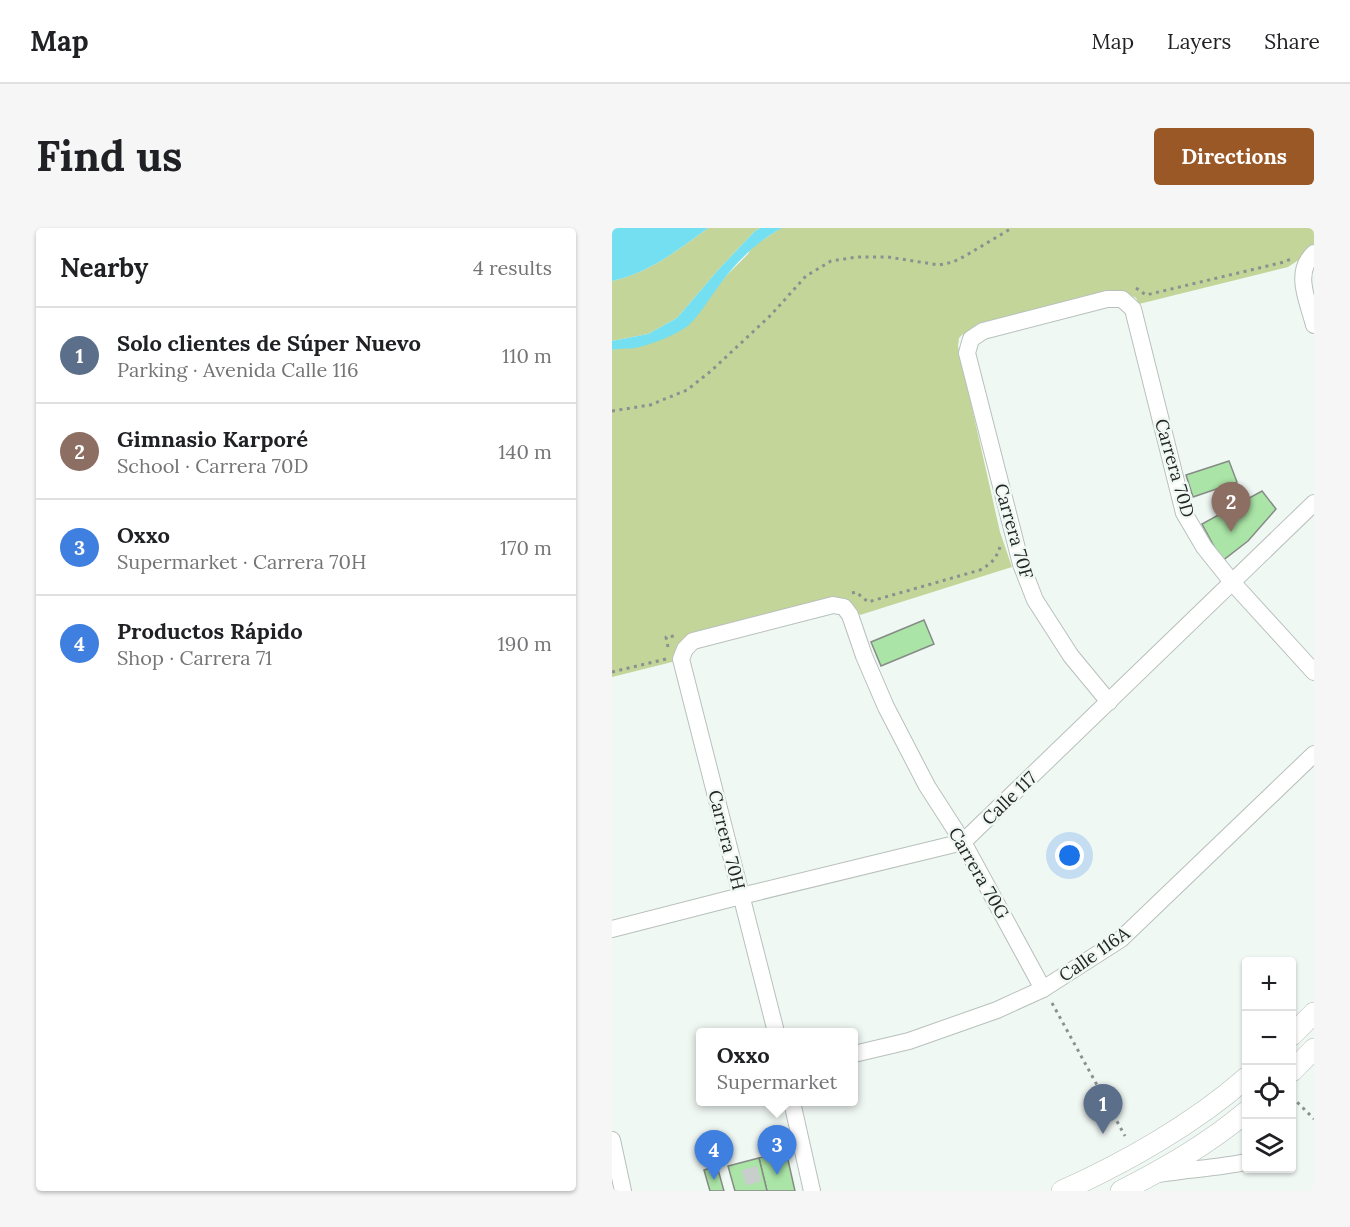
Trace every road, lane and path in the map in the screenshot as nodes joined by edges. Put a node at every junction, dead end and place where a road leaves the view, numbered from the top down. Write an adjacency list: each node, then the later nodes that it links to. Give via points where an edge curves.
1 (1012, 228): 7 (path, via 965,256 939,265 888,257 831,261 806,276 771,315 687,390 650,405)
2 (1314, 253): 3 (street)
3 (1298, 264): 4 (path, via 1284,262 1146,295); 5 (street)
4 (1131, 284)
5 (1314, 325)
6 (971, 339): 10 (street, Carrera 70D, via 983,331 1107,299 1122,299 1133,309 1184,513); 15 (street, Carrera 70F, via 967,353 1021,564 1035,600 1071,656)
7 (612, 411)
8 (1314, 503): 10 (street, Calle 117)
9 (1000, 548): 11 (path, via 991,564 980,570 868,602 856,592)
10 (1232, 582): 14 (street, Carrera 70D); 15 (street, Calle 117)
11 (846, 600): 17 (street, Carrera 70G, via 886,707 927,786); 18 (street, Carrera 70H, via 677,644)
12 (670, 658): 13 (path)
13 (612, 672)
14 (1314, 672)
15 (1109, 702): 17 (street, Calle 117)
16 (1314, 754): 20 (street, Calle 116A, via 1121,939)
17 (963, 842): 18 (street); 20 (street, Carrera 70G)
18 (741, 896): 19 (street); 22 (street, Carrera 70H)
19 (612, 929)
20 (1043, 989): 25 (street, Calle 116A, via 909,1041); 32 (path)
21 (1314, 1013): 23 (main road)
22 (775, 1028)
23 (1296, 1031)
24 (1314, 1049): 26 (main road)
25 (858, 1053)
26 (1296, 1067)
27 (1242, 1082): 38 (main road, via 1156,1141)
28 (1296, 1101): 31 (path)
29 (793, 1106): 37 (street)
30 (1242, 1115): 35 (main road, via 1187,1156)
31 (1314, 1119)
32 (1125, 1136)
33 (612, 1140): 36 (street)
34 (1242, 1163): 35 (street)
35 (1152, 1175): 39 (main road)
36 (623, 1191)
37 (812, 1191)
38 (1062, 1191)
39 (1121, 1191)

